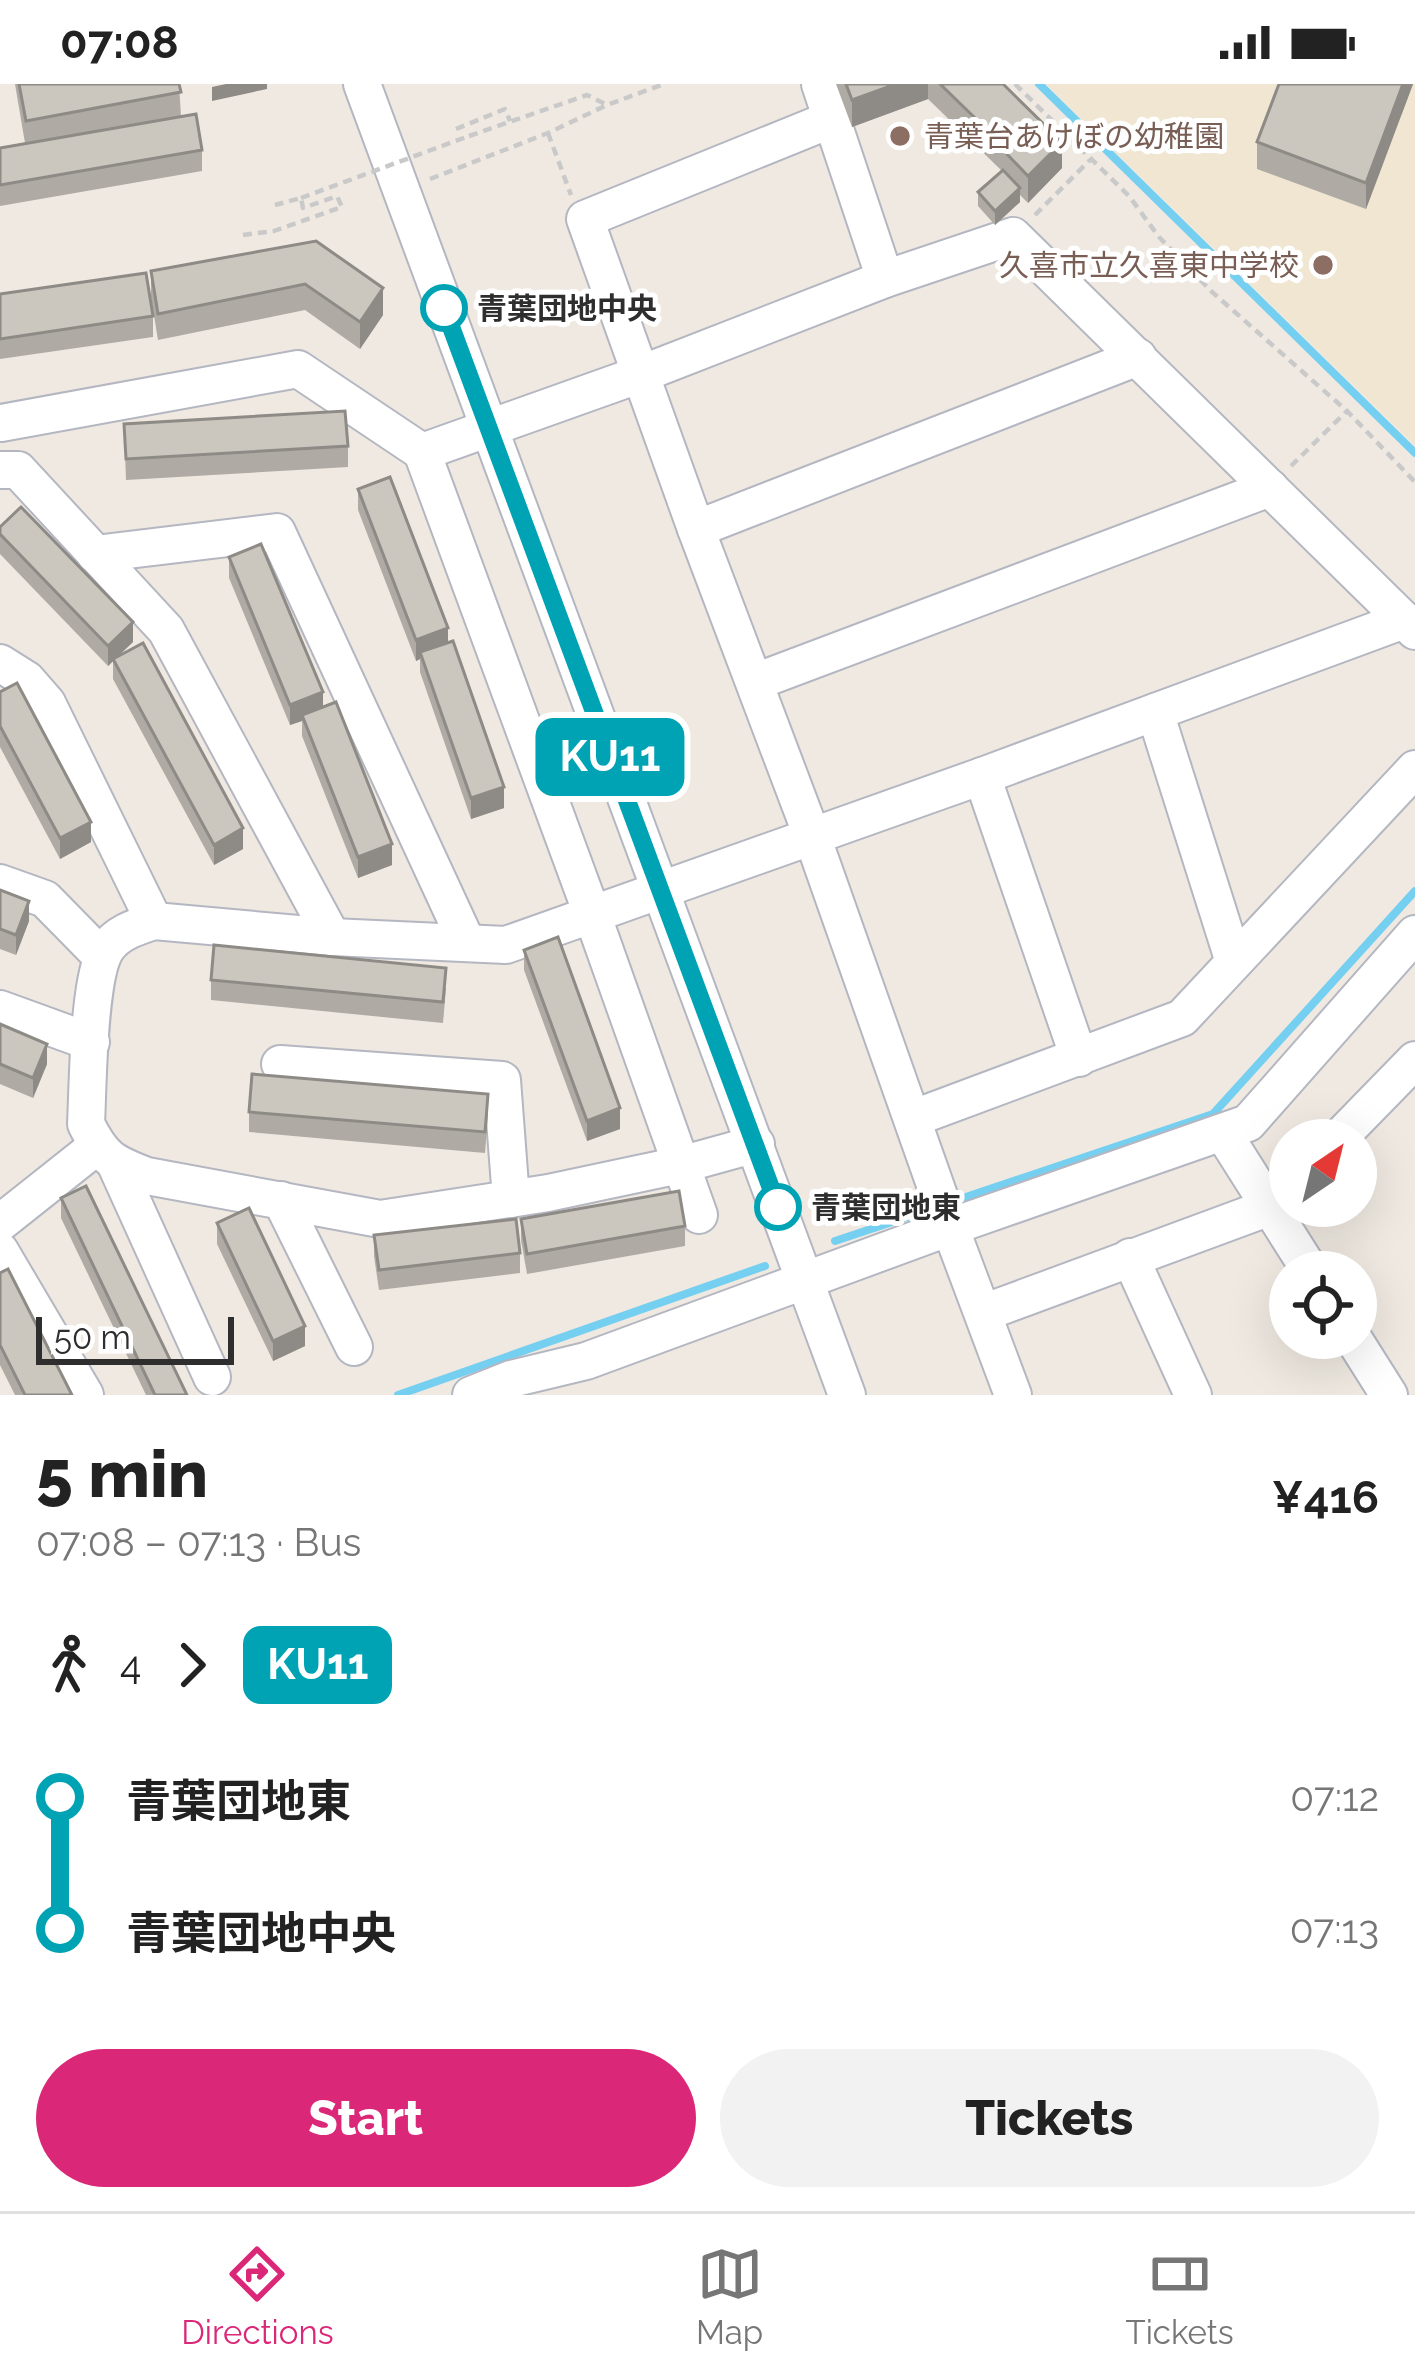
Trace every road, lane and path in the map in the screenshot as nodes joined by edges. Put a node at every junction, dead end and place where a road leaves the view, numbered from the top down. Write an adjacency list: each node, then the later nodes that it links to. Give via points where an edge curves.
1 (362, 84): 21 (street)
2 (664, 84): 5 (path)
3 (1015, 84): 9 (path)
4 (826, 101): 13 (street); 16 (street)
5 (607, 105): 6 (path, via 587,95); 8 (path)
6 (510, 121): 7 (path, via 505,109); 11 (path, bridge)
7 (456, 129)
8 (548, 133): 10 (path); 13 (path)
9 (1092, 158): 15 (path); 19 (path, via 1211,291)
10 (426, 180)
11 (302, 198): 12 (path); 14 (path, via 303,208 338,196 342,207)
12 (274, 205)
13 (586, 219): 18 (street)
14 (243, 235)
15 (1013, 236): 16 (street); 17 (street)
16 (885, 279): 18 (street)
17 (1138, 357): 25 (street); 26 (street)
18 (641, 374): 21 (street); 26 (street)
19 (1347, 411): 24 (path); 25 (path)
20 (1, 423): 22 (street, via 298,369)
21 (489, 428): 22 (street); 36 (street)
22 (422, 452): 37 (street)
23 (0, 470): 27 (street, via 18,470)
24 (1415, 482)
25 (1270, 488): 28 (street); 30 (street)
26 (696, 529): 30 (street)
27 (95, 554): 40 (street, via 166,630); 41 (street, via 277,532)
28 (1410, 626): 31 (street)
29 (0, 663): 38 (street, via 47,703)
30 (755, 682): 34 (street)
31 (1155, 712): 33 (street); 43 (street)
32 (1415, 769): 43 (street)
33 (982, 776): 34 (street); 46 (street)
34 (812, 836): 36 (street); 49 (street)
35 (0, 883): 42 (street, via 45,899)
36 (659, 890): 37 (street); 52 (street)
37 (592, 914): 41 (street, via 506,945); 54 (street)
38 (154, 921): 40 (street); 42 (street, via 129,929)
39 (1415, 934): 51 (street, via 1248,1123)
40 (332, 937): 41 (street)
41 (467, 944)
42 (102, 957): 45 (street)
43 (1234, 962): 46 (street, via 1182,1018)
44 (0, 1009): 45 (street)
45 (91, 1042): 53 (street, via 86,1124)
46 (1079, 1058): 49 (street)
47 (280, 1064): 57 (street, via 502,1080)
48 (1408, 1085): 50 (street)
49 (914, 1118): 62 (street)
50 (1364, 1119)
51 (1223, 1133): 56 (street); 62 (street)
52 (756, 1144): 54 (street); 65 (street)
53 (106, 1155): 58 (street, via 147,1176); 61 (street); 69 (street)
54 (680, 1166): 57 (street); 60 (street)
55 (0, 1176): 61 (street)
56 (1269, 1185)
57 (512, 1198): 58 (street, via 380,1219)
58 (280, 1200): 67 (street)
59 (1269, 1201): 64 (street)
60 (699, 1215)
61 (8, 1217)
62 (950, 1227): 65 (street); 66 (street)
63 (0, 1251): 70 (street)
64 (1130, 1257): 66 (street); 74 (street)
65 (804, 1280): 71 (street); 72 (street)
66 (983, 1313): 73 (street)
67 (354, 1347)
68 (1366, 1359): 75 (street)
69 (212, 1377)
70 (85, 1395)
71 (471, 1395)
72 (847, 1395)
73 (1013, 1395)
74 (1193, 1395)
75 (1389, 1395)

